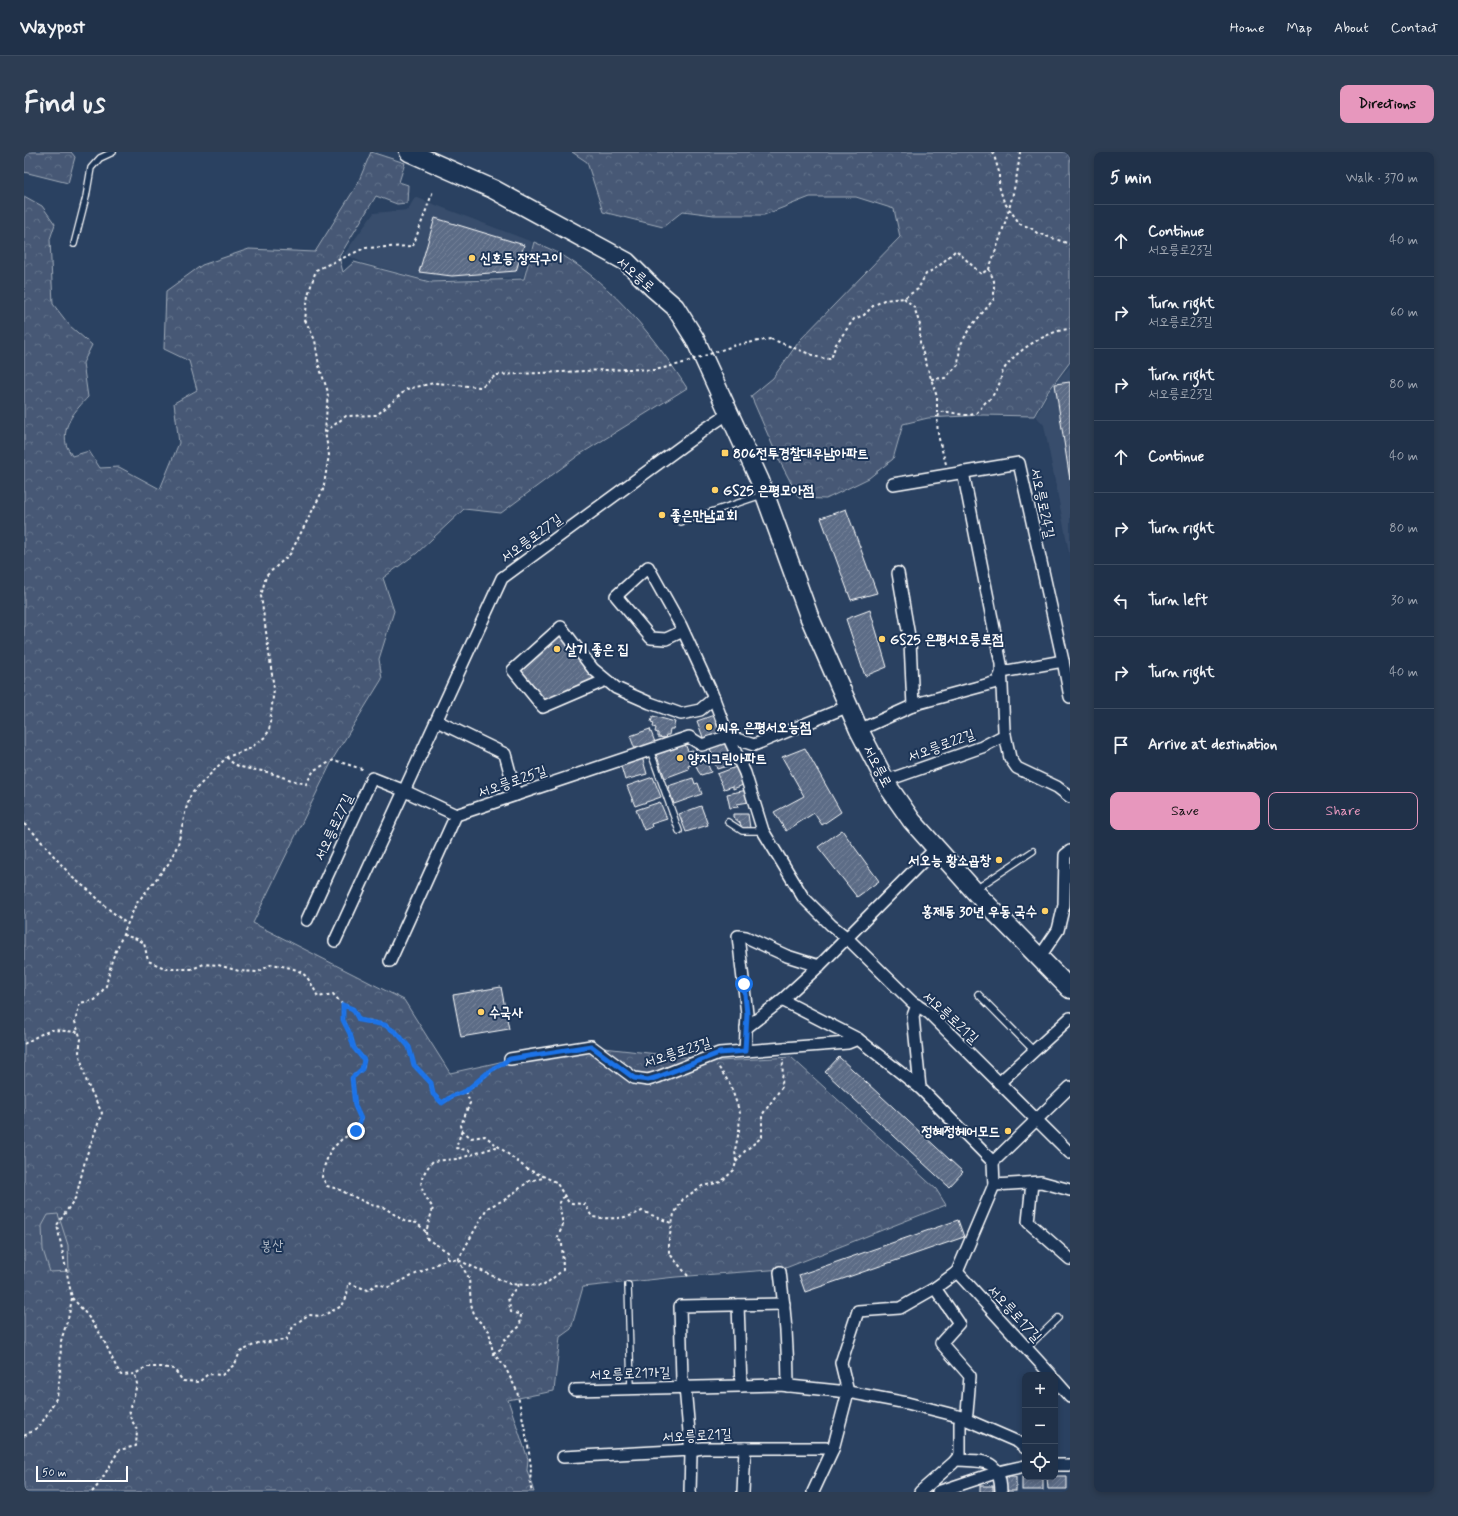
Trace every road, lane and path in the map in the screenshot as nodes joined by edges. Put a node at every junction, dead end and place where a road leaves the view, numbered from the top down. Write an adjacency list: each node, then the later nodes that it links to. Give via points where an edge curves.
1 (113, 152): 7 (lane, via 100,158 91,168)
2 (409, 152): 13 (main road, 서오릉로, via 493,189 626,262 675,307 695,339)
3 (992, 152): 6 (path, via 999,172 1004,202)
4 (1020, 152): 6 (path)
5 (433, 191): 15 (path, via 413,246 365,248 316,270 308,295 305,320 315,340 319,366 328,392)
6 (1009, 209): 8 (path, via 1020,224 1037,233); 9 (path)
7 (74, 244)
8 (1070, 244)
9 (989, 269): 10 (path, via 981,274 956,250 926,274 918,289); 12 (path, via 994,281 994,299 969,329 960,346 958,365 945,378)
10 (904, 298): 12 (path, via 914,308 920,325 920,344); 15 (path, bridge, via 884,300 854,319 836,344 831,359 820,358 771,339 736,345 655,370 496,375 481,387 434,383 407,389 377,415 346,416)
11 (1070, 329): 14 (path, via 1040,338 1009,363 989,400 977,412 972,415 961,415 946,411 940,412)
12 (931, 379): 14 (path, via 937,397)
13 (729, 413): 19 (main road, 서오릉로); 30 (street, 서오릉로27길, via 502,578)
14 (937, 418): 17 (path)
15 (325, 432): 35 (path, via 329,455 323,490 290,554 266,576 261,596 274,690 269,731 249,749)
16 (964, 472): 17 (street, 서오릉로24길); 23 (street, 서오릉로24길, via 1019,463); 24 (street)
17 (948, 475): 18 (street, 서오릉로24길)
18 (893, 484)
19 (765, 494): 20 (lane); 28 (main road, 서오릉로, via 809,616)
20 (681, 522)
21 (898, 573): 29 (street, via 910,642)
22 (683, 631): 22 (street, via 648,567 616,596 651,638 666,639); 27 (street)
23 (1063, 661): 24 (street); 26 (street)
24 (1002, 672): 29 (street, via 997,682); 32 (street)
25 (606, 680): 25 (street, via 593,669 561,627 513,670 544,707); 27 (street, via 616,688 681,714 700,710)
26 (1070, 697)
27 (714, 698): 33 (street)
28 (849, 706): 31 (main road, 서오릉로); 33 (street, via 754,745)
29 (913, 706): 31 (street)
30 (437, 721): 38 (street, 서오릉로27길); 39 (street, via 505,754)
31 (859, 730): 37 (main road, 서오릉로)
32 (1005, 735): 37 (street, 서오릉로22길, via 982,747); 40 (street, via 1010,758 1017,768 1057,786)
33 (728, 736): 34 (street, 서오릉로25길, via 702,745 689,737); 45 (street, via 745,773)
34 (650, 750): 39 (street, 서오릉로25길); 44 (lane)
35 (227, 757): 36 (path, via 231,762 246,768 306,784 314,770 334,760 362,769); 52 (path, via 191,794 178,844 169,863 136,904)
36 (372, 778): 38 (street); 51 (street, 서오릉로27길)
37 (885, 781): 46 (main road, 서오릉로, via 912,820)
38 (405, 791): 41 (street); 55 (street, 서오릉로27길)
39 (516, 795): 41 (street, 서오릉로25길)
40 (1070, 797)
41 (456, 815): 57 (street)
42 (728, 822): 45 (lane, via 742,831)
43 (24, 824): 52 (path, via 73,878)
44 (680, 831)
45 (762, 831): 54 (street, via 803,897)
46 (936, 848): 49 (main road, 서오릉로); 54 (street)
47 (1032, 851): 49 (lane)
48 (1070, 851): 50 (street, via 1065,854)
49 (974, 891): 56 (main road, 서오릉로)
50 (1067, 905): 56 (street, via 1058,930)
51 (307, 920)
52 (127, 924): 53 (path)
53 (123, 935): 62 (path, via 144,943 148,961 167,969 192,969 204,964 258,972 272,964 297,970 306,975 318,997 333,994); 66 (path, via 112,960 106,986 95,1000 80,1003 75,1022)
54 (846, 937): 58 (street); 63 (street, 서오릉로21길)
55 (335, 941)
56 (1039, 958): 59 (main road, 서오릉로)
57 (390, 961)
58 (818, 966): 61 (street); 65 (street, via 738,936 747,1014)
59 (1070, 989)
60 (978, 994): 71 (lane)
61 (782, 1000): 65 (street); 67 (street)
62 (343, 1005): 77 (path, via 353,1009 359,1020 385,1025 398,1034 409,1047 414,1065 431,1083 433,1094 442,1103); 91 (path, via 343,1020 354,1048 364,1060 362,1069 352,1078 355,1106 361,1119 356,1131 342,1139 330,1151 322,1177 326,1186 370,1205 385,1208 404,1221 417,1223)
63 (917, 1005): 74 (street, 서오릉로21길, via 929,1013); 76 (street, via 914,1016)
64 (1070, 1018): 71 (street)
65 (746, 1028): 70 (street)
66 (79, 1032): 68 (path, via 52,1030); 101 (path, via 79,1052 87,1083 102,1113 86,1157 76,1197 57,1226)
67 (858, 1039): 69 (street, 서오릉로23길, via 848,1043); 76 (street)
68 (24, 1044)
69 (786, 1048): 70 (street, 서오릉로23길); 83 (path, via 783,1052 782,1087 762,1115 762,1137)
70 (745, 1051): 72 (street, 서오릉로23길, via 719,1053)
71 (1034, 1051): 74 (street)
72 (709, 1057): 73 (street, 서오릉로23길, via 648,1080 634,1078 591,1046); 83 (path, via 730,1084 740,1113)
73 (510, 1059): 77 (path, via 491,1070)
74 (999, 1083): 78 (street, 서오릉로21길)
75 (1070, 1087): 78 (street)
76 (920, 1088): 84 (street)
77 (466, 1091): 79 (path, via 470,1104 461,1125)
78 (1036, 1120): 81 (street, 서오릉로21길); 84 (street)
79 (462, 1130): 80 (path, via 472,1138 485,1136); 82 (path, via 456,1148 468,1150)
80 (499, 1146): 82 (path); 85 (path, via 527,1169)
81 (1070, 1153)
82 (474, 1155): 91 (path, via 433,1161 425,1170 421,1181 422,1193 433,1208)
83 (736, 1162): 90 (path, via 734,1170 721,1182 702,1186 683,1199)
84 (993, 1162): 87 (street)
85 (544, 1178): 89 (path, via 556,1182); 94 (path, via 529,1182 506,1200 487,1208)
86 (1032, 1183): 87 (street); 88 (street, via 1041,1182); 93 (street, via 1028,1222)
87 (994, 1185): 96 (street)
88 (1070, 1190)
89 (564, 1196): 90 (path, via 568,1203 585,1204 592,1217 616,1219 642,1211); 98 (path, via 559,1204 563,1225 558,1239 562,1242 563,1270 543,1286)
90 (672, 1223): 97 (path, via 669,1253)
91 (426, 1232): 92 (path, via 427,1239 448,1252)
92 (447, 1259): 94 (path); 108 (path, via 389,1287 377,1284 368,1290 348,1283 347,1296 342,1306 322,1316 308,1315 294,1325 286,1340 258,1343 240,1352 235,1364 222,1375 208,1374 199,1382 183,1381 174,1369 162,1367 146,1367)
93 (1070, 1259)
94 (458, 1260): 98 (path, via 510,1284); 106 (path, via 469,1278 475,1317 489,1331)
95 (780, 1272): 102 (street)
96 (957, 1272): 100 (street); 105 (street, 서오릉로17길)
97 (688, 1276)
98 (519, 1284): 106 (path, via 508,1298 511,1312 521,1315 520,1326 504,1340 501,1349)
99 (628, 1285): 113 (lane)
100 (935, 1288): 115 (street, via 900,1308 858,1311 841,1363); 117 (street, via 959,1322 941,1343 970,1376 967,1413)
101 (72, 1298): 108 (path, via 104,1340 121,1375); 118 (path, via 61,1341 56,1397 40,1426)
102 (784, 1304): 103 (street); 111 (street)
103 (738, 1305): 110 (street); 112 (street, 서오릉로21가길, via 680,1306 682,1380)
104 (1058, 1318): 105 (lane)
105 (1028, 1348): 107 (street, 서오릉로17길)
106 (493, 1353): 130 (path, via 505,1367 517,1391 528,1445)
107 (1048, 1372)
108 (135, 1374): 129 (path, via 138,1384 129,1415 137,1430 136,1446 119,1450)
109 (1058, 1383): 116 (street)
110 (741, 1386): 111 (street, 서오릉로21가길); 112 (street, 서오릉로21가길)
111 (788, 1386): 115 (street, 서오릉로21가길)
112 (686, 1387): 113 (street, 서오릉로21가길); 121 (street)
113 (631, 1388): 114 (street, 서오릉로21가길)
114 (575, 1390)
115 (848, 1392): 117 (street, via 907,1403); 122 (street)
116 (1070, 1397)
117 (963, 1419): 119 (street); 124 (street, via 960,1423 960,1455)
118 (24, 1436)
119 (1022, 1445)
120 (745, 1448): 121 (street, 서오릉로21길); 122 (street, 서오릉로21길); 132 (street)
121 (691, 1450): 123 (street, 서오릉로21길); 131 (street)
122 (833, 1450): 133 (street)
123 (563, 1457)
124 (956, 1460): 128 (street, via 985,1461); 134 (street)
125 (1058, 1465): 126 (street)
126 (1070, 1465)
127 (1022, 1467): 128 (street)
128 (998, 1472): 135 (street); 136 (street)
129 (92, 1492)
130 (532, 1492)
131 (690, 1492)
132 (744, 1492)
133 (812, 1492)
134 (920, 1492)
135 (938, 1492)
136 (1001, 1492)

